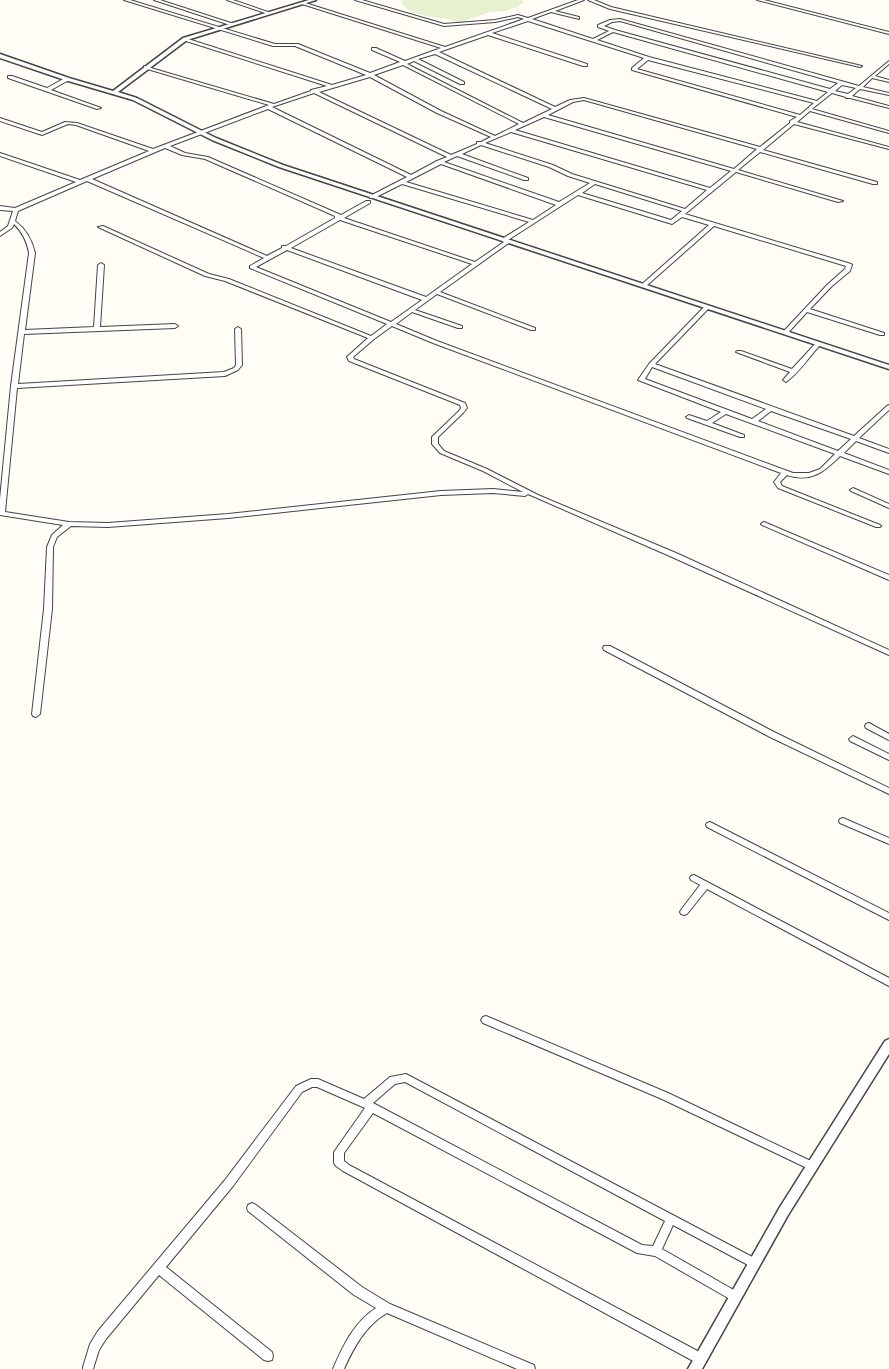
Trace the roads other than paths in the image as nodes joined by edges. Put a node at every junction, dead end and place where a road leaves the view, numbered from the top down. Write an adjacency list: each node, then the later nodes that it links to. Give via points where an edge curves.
1 (126, 0): 15 (street)
2 (156, 0): 14 (street)
3 (229, 0): 11 (street)
4 (315, 0): 9 (street)
5 (357, 0): 13 (street, via 444,25 495,21 515,15)
6 (582, 0): 10 (street)
7 (590, 0): 32 (street, via 610,8)
8 (759, 0): 18 (street)
9 (303, 2): 11 (street); 21 (street)
10 (551, 11): 12 (street); 13 (street)
11 (269, 13): 14 (street)
12 (578, 18)
13 (527, 19): 17 (street); 20 (street)
14 (232, 24): 15 (street)
15 (218, 28): 19 (street); 35 (street, via 278,46 294,44)
16 (613, 31): 20 (street); 24 (street, via 600,26 620,20); 28 (street)
17 (487, 33): 21 (street); 31 (street)
18 (888, 33)
19 (185, 39): 33 (street); 42 (street)
20 (593, 41): 26 (street)
21 (444, 48): 23 (street)
22 (374, 49): 30 (street)
23 (435, 52): 27 (street); 54 (street)
24 (736, 53): 28 (street); 41 (street)
25 (0, 56): 38 (street)
26 (647, 58): 50 (street); 57 (street, via 634,68 636,71)
27 (414, 59): 30 (street); 40 (street)
28 (720, 62): 46 (street)
29 (889, 62): 34 (street)
30 (403, 63): 35 (street); 60 (street)
31 (585, 65)
32 (860, 66)
33 (146, 67): 47 (street); 51 (street)
34 (886, 68): 37 (street)
35 (370, 75): 42 (street); 64 (street)
36 (10, 77): 44 (street)
37 (872, 77): 39 (street); 43 (street)
38 (67, 79): 44 (street); 47 (street)
39 (889, 81)
40 (462, 83)
41 (841, 83): 43 (street); 46 (street)
42 (332, 86): 45 (street)
43 (860, 87): 48 (street); 49 (street)
44 (47, 90): 53 (street)
45 (313, 91): 51 (street); 71 (street)
46 (830, 92): 49 (street); 50 (street)
47 (114, 93): 63 (street, via 144,103)
48 (889, 94)
49 (848, 97): 52 (street)
50 (817, 102): 55 (street)
51 (271, 106): 63 (street); 74 (street)
52 (889, 107)
53 (99, 108)
54 (555, 109): 56 (street); 69 (street, via 584,99)
55 (813, 110): 57 (street); 62 (street)
56 (544, 115): 60 (street); 73 (street)
57 (799, 116): 59 (street)
58 (0, 119): 68 (street, via 42,134 67,123 77,124)
59 (792, 122): 67 (street); 69 (street)
60 (522, 124): 61 (street)
61 (511, 129): 64 (street); 81 (street)
62 (889, 132)
63 (201, 133): 66 (street); 83 (street)
64 (494, 137): 65 (street)
65 (479, 143): 71 (street); 79 (street)
66 (165, 146): 68 (street); 89 (street, via 206,158)
67 (889, 148)
68 (153, 151): 75 (street)
69 (763, 151): 73 (street); 80 (street)
70 (0, 154): 77 (street)
71 (454, 155): 72 (street); 76 (street)
72 (439, 162): 74 (street); 85 (street)
73 (735, 171): 81 (street); 84 (street)
74 (411, 177): 78 (street)
75 (87, 179): 77 (street); 97 (street)
76 (526, 179)
77 (80, 182): 87 (street)
78 (402, 182): 83 (street); 91 (street)
79 (596, 182): 82 (street); 88 (street)
80 (876, 183)
81 (712, 190): 88 (street)
82 (578, 193): 85 (street); 88 (street, via 669,223)
83 (371, 200): 89 (street); 95 (street)
84 (840, 201)
85 (559, 204): 91 (street)
86 (0, 208): 87 (street)
87 (16, 210): 90 (street)
88 (686, 215): 92 (street)
89 (338, 217): 96 (street); 98 (street)
90 (12, 221): 94 (street); 112 (street, via 20,226 32,249)
91 (532, 221): 95 (street)
92 (712, 224): 100 (street); 105 (street, via 849,266)
93 (101, 227): 115 (street, via 207,275 227,279)
94 (0, 234)
95 (506, 241): 98 (street); 100 (street)
96 (284, 247): 97 (street); 102 (street)
97 (265, 258): 106 (street, via 252,267)
98 (476, 264): 101 (street)
99 (101, 265): 109 (street)
100 (643, 286): 103 (street)
101 (436, 292): 102 (street); 111 (street)
102 (426, 299): 104 (street)
103 (707, 307): 113 (street); 118 (street)
104 (411, 310): 106 (street); 108 (street)
105 (806, 310): 113 (street); 114 (street)
106 (392, 324): 115 (street); 134 (street)
107 (175, 326): 109 (street)
108 (460, 327)
109 (97, 328): 112 (street)
110 (238, 329): 122 (street, via 239,365 225,374)
111 (533, 329)
112 (22, 332): 122 (street)
113 (785, 333): 116 (street)
114 (882, 334)
115 (372, 338): 136 (street, via 351,360 464,406 435,437 437,448)
116 (818, 344): 119 (street); 120 (street)
117 (739, 352): 120 (street)
118 (651, 365): 124 (street); 125 (street, via 641,378 644,382)
119 (889, 367)
120 (794, 372): 121 (street)
121 (786, 380)
122 (14, 386): 138 (street, via 2,513)
123 (889, 407): 130 (street)
124 (771, 408): 127 (street); 130 (street)
125 (726, 411): 127 (street); 128 (street)
126 (689, 417): 128 (street)
127 (754, 421): 132 (street)
128 (708, 423): 129 (street)
129 (742, 436)
130 (855, 438): 131 (street); 132 (street)
131 (889, 451)
132 (839, 452): 133 (street); 134 (street, via 817,473)
133 (889, 472)
134 (785, 473): 140 (street, via 777,483 780,487)
135 (854, 490): 137 (street)
136 (536, 496): 138 (street, via 493,491 441,493 228,516); 143 (street)
137 (889, 506)
138 (69, 524): 144 (street, via 54,536 50,548 48,609)
139 (764, 524): 141 (street)
140 (878, 526)
141 (889, 578)
142 (607, 648): 149 (street)
143 (889, 653)
144 (36, 714)
145 (869, 726): 146 (street)
146 (889, 737)
147 (854, 739): 148 (street)
148 (889, 757)
149 (889, 791)
150 (843, 821): 152 (street)
151 (710, 825): 156 (street)
152 (889, 841)
153 (694, 878): 154 (street)
154 (706, 884): 155 (street); 157 (street)
155 (684, 912)
156 (889, 917)
157 (889, 982)
158 (486, 1020): 161 (street, via 665,1096)
159 (888, 1047): 161 (street)
160 (368, 1106): 163 (street, via 393,1080 405,1078); 164 (street, via 640,1250); 166 (street, via 318,1083 304,1085); 170 (street, via 339,1152 339,1163)
161 (812, 1166): 165 (street)
162 (252, 1208): 168 (street, via 358,1291)
163 (671, 1219): 164 (street); 165 (street)
164 (656, 1251): 167 (street)
165 (754, 1263): 167 (street)
166 (159, 1268): 169 (street); 171 (street, via 102,1335 93,1348)
167 (735, 1297): 170 (street)
168 (386, 1308): 172 (street, via 360,1328); 173 (street)
169 (268, 1356)
170 (698, 1364)
171 (88, 1367)
172 (338, 1369)
173 (530, 1369)

